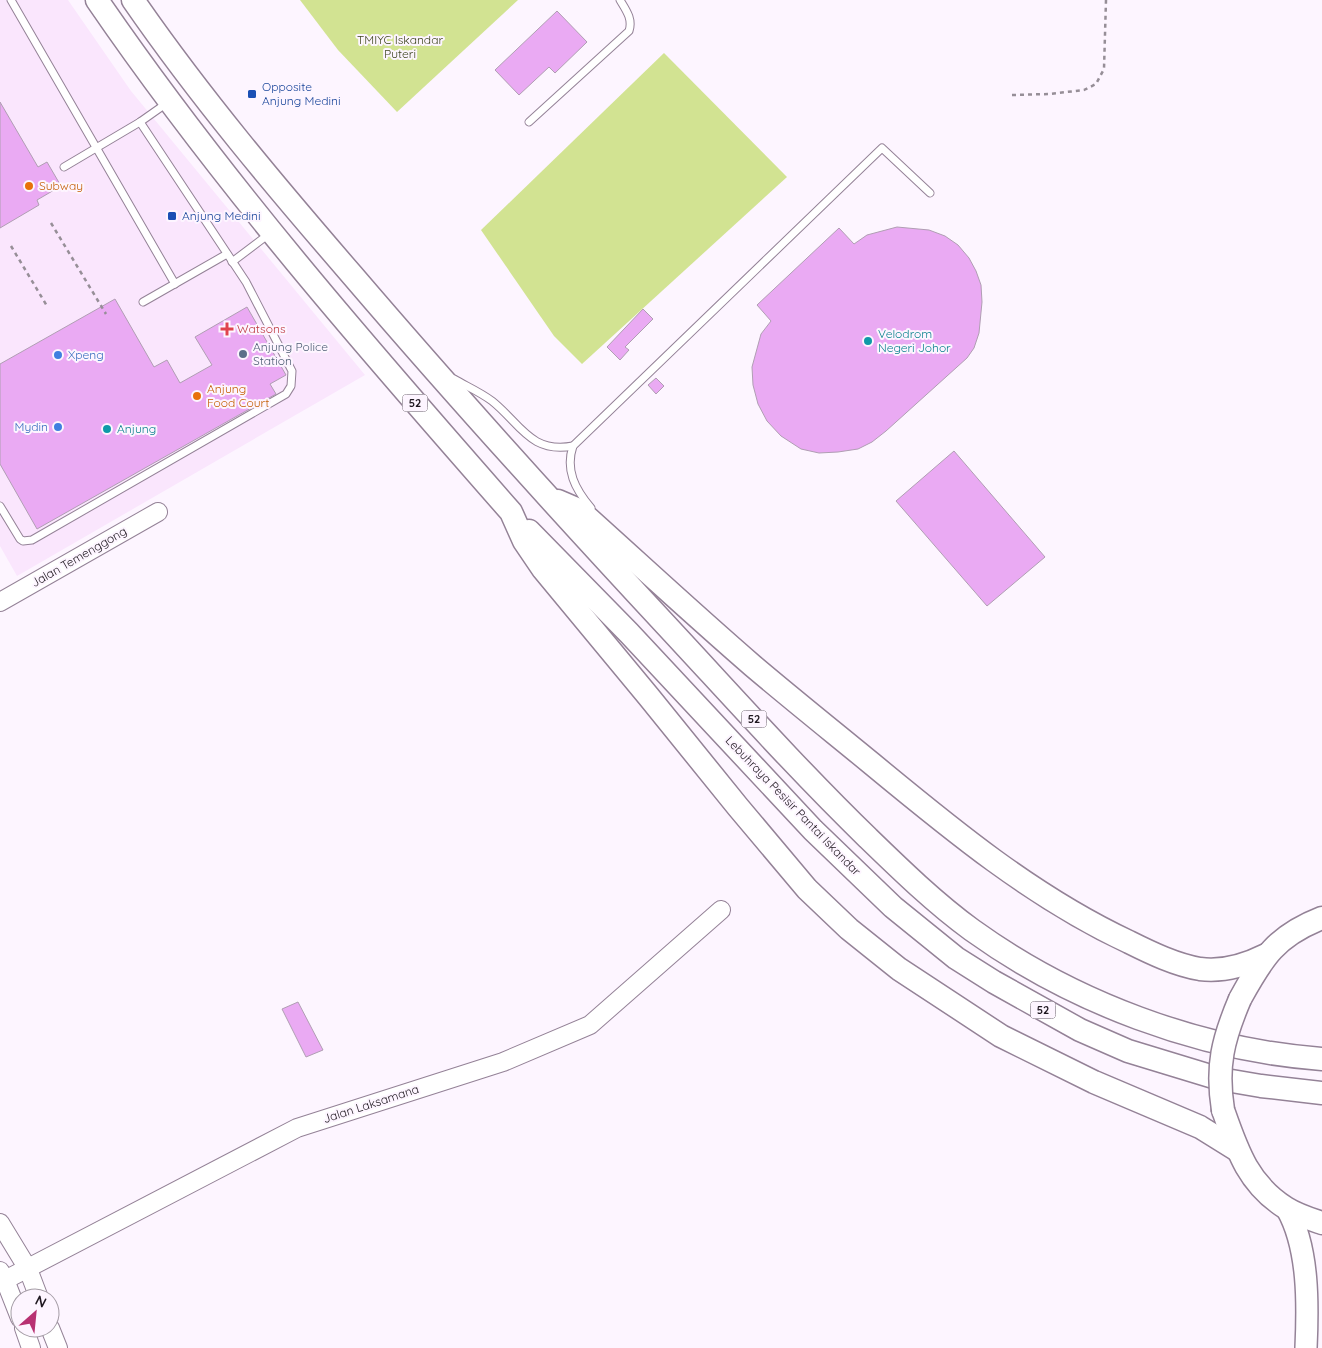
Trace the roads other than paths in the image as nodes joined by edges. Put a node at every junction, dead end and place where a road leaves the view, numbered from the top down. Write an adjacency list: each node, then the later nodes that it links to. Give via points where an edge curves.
1 (11, 0): 8 (lane)
2 (97, 0): 5 (highway, 52)
3 (133, 0): 16 (highway, 52, via 194,84 296,210)
4 (620, 0): 7 (lane, via 630,17 629,31)
5 (169, 102): 6 (lane); 11 (highway, 52)
6 (140, 122): 8 (lane); 12 (lane)
7 (529, 122)
8 (96, 148): 9 (lane); 14 (lane)
9 (64, 168)
10 (930, 193): 17 (lane, via 882,148)
11 (272, 233): 13 (lane); 21 (highway, 52)
12 (227, 254): 13 (lane); 14 (lane)
13 (232, 262): 19 (lane, via 246,282 292,371 291,386 286,394 32,540 20,540)
14 (175, 284): 15 (lane)
15 (143, 302)
16 (428, 363): 17 (lane, via 492,401 537,443 559,448); 18 (highway, 52)
17 (573, 446): 22 (lane, via 569,467 576,487)
18 (546, 496): 22 (highway, via 579,510); 27 (highway, 52, via 831,802 900,869 972,930 1015,959 1055,980 1144,1020 1197,1038 1249,1050)
19 (0, 506)
20 (158, 512): 23 (street, Jalan Temenggong)
21 (511, 512): 28 (highway, Lebuhraya Pesisir Pantai Iskandar / 52, via 813,830 893,907 956,958 1080,1030 1128,1051 1220,1078); 29 (highway, via 524,541 543,570 807,889 849,928 900,969 1002,1036 1094,1082 1200,1126)
22 (610, 537): 26 (highway, via 760,671 934,815 1032,887 1107,932 1179,963 1202,969 1220,968 1250,963)
23 (0, 602)
24 (721, 910): 33 (street, Jalan Laksamana, via 590,1026 502,1062 297,1128)
25 (1322, 918): 26 (highway, via 1287,936)
26 (1266, 955): 29 (highway, bridge, via 1240,999 1219,1071 1223,1110)
27 (1322, 1059)
28 (1322, 1093)
29 (1237, 1150): 30 (highway, via 1263,1191)
30 (1287, 1209): 32 (highway); 37 (main road, via 1300,1240 1308,1308)
31 (0, 1223): 33 (street)
32 (1322, 1223)
33 (28, 1269): 34 (street, Jalan Laksamana); 35 (street)
34 (3, 1276): 36 (street)
35 (35, 1288)
36 (10, 1293)
37 (1306, 1348)

